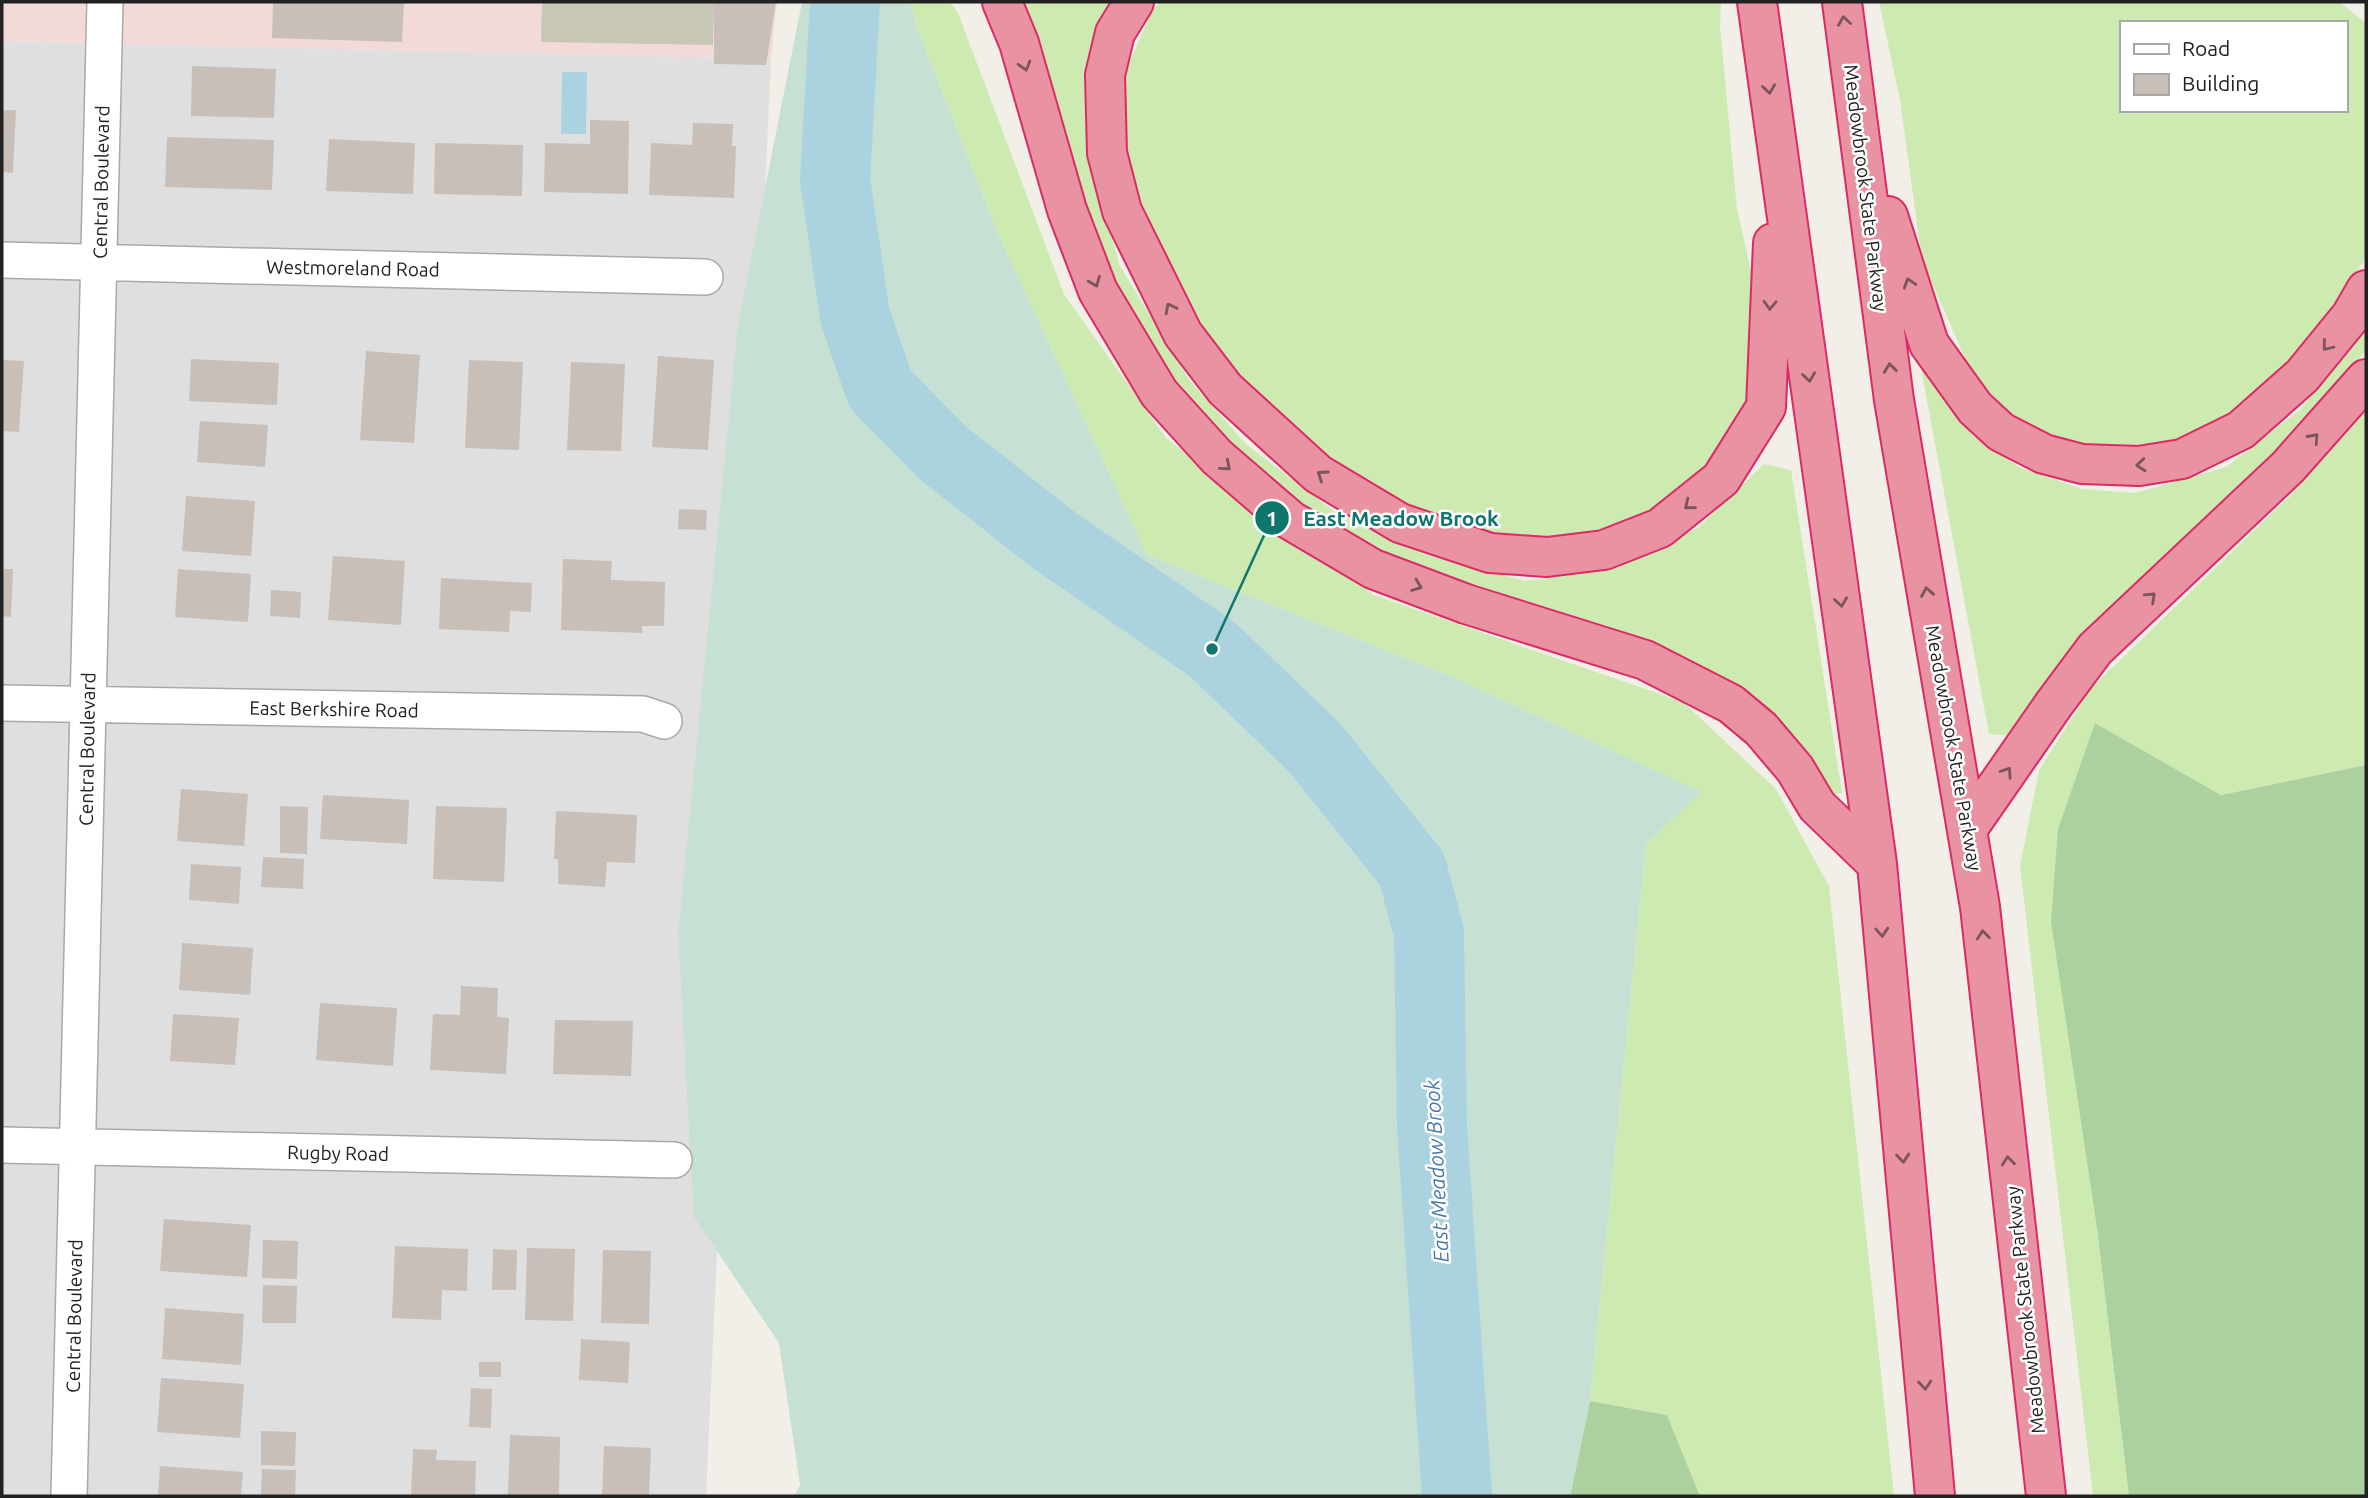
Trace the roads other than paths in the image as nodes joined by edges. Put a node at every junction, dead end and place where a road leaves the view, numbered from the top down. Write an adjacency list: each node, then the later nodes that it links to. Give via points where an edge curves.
1 (105, 2): 9 (street, Central Boulevard)
2 (1002, 2): 17 (highway, one-way to 17, via 1019,43 1067,210 1098,291 1159,393 1217,457 1290,520 1373,569 1466,604 1645,660 1731,704 1761,729 1795,769 1817,806)
3 (1135, 2): 7 (highway, one-way to 3, via 1766,407 1721,479 1660,528 1604,551 1546,557 1490,553 1400,523 1318,474 1226,389 1184,334 1122,211 1107,153 1105,75 1115,33)
4 (1757, 2): 7 (highway, one-way to 7)
5 (1842, 2): 6 (highway, Meadowbrook State Parkway, one-way to 5)
6 (1858, 124): 11 (highway, one-way to 6, via 2302,376 2241,430 2182,459 2139,466 2082,464 2044,454 2001,432 1975,408 1929,344); 16 (highway, Meadowbrook State Parkway, one-way to 6, via 1894,400)
7 (1777, 139): 17 (highway, one-way to 17)
8 (2, 260): 9 (street, Westmoreland Road)
9 (99, 262): 10 (street, Westmoreland Road); 14 (street, Central Boulevard)
10 (705, 277)
11 (2366, 290)
12 (2366, 379): 16 (highway, one-way to 12, via 2095,649 2288,467)
13 (2, 703): 14 (street, East Berkshire Road)
14 (88, 705): 15 (street, East Berkshire Road, via 643,714); 19 (street, Central Boulevard)
15 (664, 721)
16 (1968, 828): 23 (highway, Meadowbrook State Parkway, one-way to 16)
17 (1877, 864): 22 (highway, one-way to 22)
18 (2, 1145): 19 (street, Rugby Road)
19 (78, 1147): 20 (street, Rugby Road); 21 (street, Central Boulevard)
20 (674, 1160)
21 (69, 1496)
22 (1936, 1496)
23 (2046, 1496)

